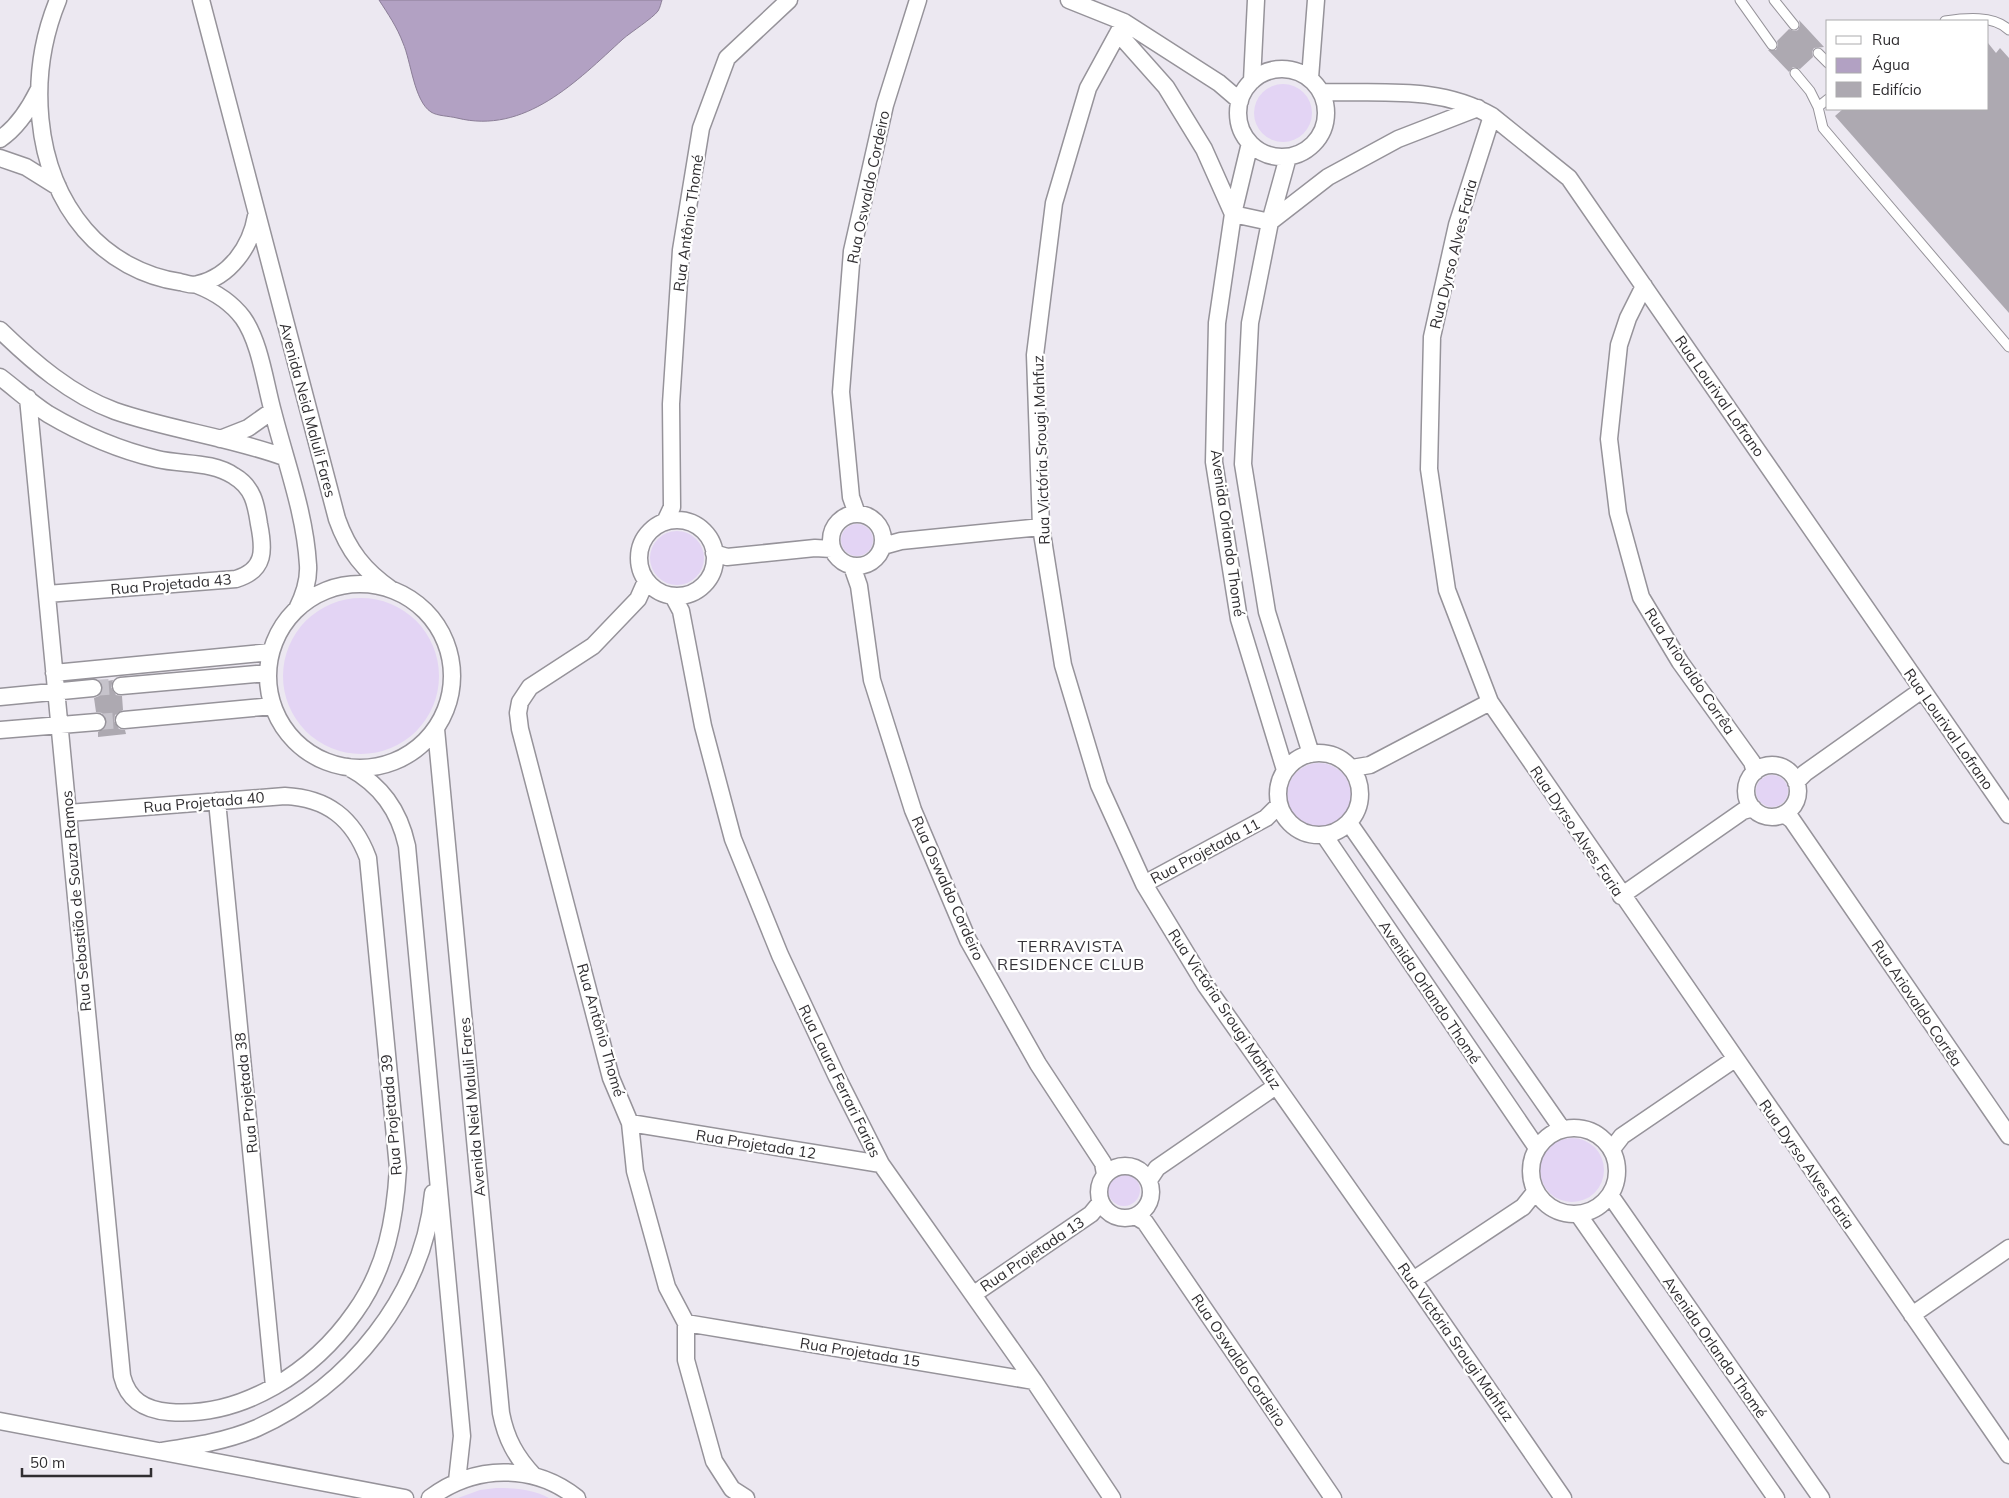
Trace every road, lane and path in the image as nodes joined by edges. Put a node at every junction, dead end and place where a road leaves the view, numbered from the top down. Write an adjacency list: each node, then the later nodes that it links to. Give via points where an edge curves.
1 (58, 0): 22 (street, via 41,58)
2 (201, 0): 32 (street, Avenida Neid Maluli Fares)
3 (789, 0): 45 (street, Rua Antônio Thomé, via 728,58 701,128 681,250 671,404)
4 (918, 0): 44 (street, Rua Oswaldo Cordeiro, via 885,105 852,251 841,392)
5 (1069, 0): 14 (street)
6 (1256, 0): 21 (street)
7 (1316, 0): 20 (street)
8 (1740, 0): 16 (lane)
9 (1774, 0): 13 (lane)
10 (1953, 20): 11 (lane)
11 (1975, 20)
12 (1989, 21): 15 (lane, via 2003,24)
13 (1794, 25)
14 (1121, 27): 21 (street, via 1219,83); 33 (street, via 1166,87 1204,149); 46 (street, Rua Victória Srougi Mahfuz, via 1088,88 1054,203 1035,356)
15 (2009, 30)
16 (1772, 44)
17 (1818, 52): 18 (lane)
18 (1826, 61)
19 (1795, 73): 25 (lane)
20 (1310, 78): 21 (street, via 1296,71 1281,69 1265,72); 23 (street)
21 (1246, 90): 28 (street, via 1238,116)
22 (38, 91): 27 (street, via 30,108); 31 (street, via 47,156)
23 (1324, 98): 26 (street, Rua Lourival Lofrano, via 1389,91 1433,95); 29 (street, via 1326,119 1322,133 1313,145)
24 (1826, 101): 25 (lane)
25 (1818, 107): 38 (lane, via 1823,128)
26 (1485, 112): 34 (street, via 1398,139 1328,177); 36 (street, Rua Lourival Lofrano, via 1569,178); 63 (street, Rua Dyrso Alves Faria, via 1432,337 1429,469 1447,590)
27 (0, 139)
28 (1250, 143): 29 (street, via 1261,152); 33 (street, Avenida Orlando Thomé)
29 (1288, 157): 34 (street, Avenida Orlando Thomé)
30 (0, 158): 31 (street, via 26,167)
31 (58, 187): 35 (street, via 85,230 124,263 147,274)
32 (257, 212): 35 (street, via 255,226 242,252 222,272); 51 (street, Avenida Neid Maluli Fares, via 343,536 363,567)
33 (1233, 214): 34 (street); 73 (street, Avenida Orlando Thomé, via 1217,323 1214,462 1239,619)
34 (1270, 222): 70 (street, Avenida Orlando Thomé, via 1250,323 1243,464 1267,612)
35 (197, 285): 41 (street, via 222,298 242,318 255,343)
36 (1644, 286): 60 (street, Rua Lourival Lofrano); 72 (street, Rua Ariovaldo Corrêa, via 1618,345 1609,439 1618,514 1641,597 1680,662)
37 (0, 330): 42 (street, via 27,356 70,388 113,410)
38 (2009, 347)
39 (0, 377): 40 (street)
40 (28, 398): 53 (street, Rua Sebastião de Souza Ramos); 53 (street, Rua Projetada 43, via 48,413 100,441 157,459 225,470 240,479 255,500 263,544 255,569 236,578)
41 (272, 411): 42 (street, via 248,428); 43 (street)
42 (220, 439): 43 (street, via 255,446)
43 (284, 457): 54 (street, via 301,513 307,560 307,582)
44 (852, 515): 47 (street, via 866,515 874,520 880,527); 48 (street, via 836,525)
45 (672, 516): 49 (street, via 698,527 706,534); 52 (street, via 648,533 641,546 639,562 641,572)
46 (1041, 526): 47 (street); 85 (street, Rua Victória Srougi Mahfuz, via 1063,665 1099,785)
47 (883, 541): 50 (street, via 879,556)
48 (831, 544): 49 (street); 50 (street, via 836,557)
49 (719, 557): 52 (street, via 703,586)
50 (857, 566): 96 (street, Rua Oswaldo Cordeiro, via 872,680 913,810 968,940 1038,1064)
51 (392, 590): 54 (street, via 359,584 342,586 310,599); 68 (street, via 421,607 433,619 448,649 453,682 447,706)
52 (666, 591): 89 (street, Rua Antônio Thomé, via 638,599 593,646 530,687 520,702 518,714 611,1078); 95 (street, Rua Laura Ferrari Farias, via 681,611 703,726 733,838 780,955)
53 (47, 594): 56 (street, Rua Sebastião de Souza Ramos)
54 (297, 609): 55 (street, via 277,636)
55 (271, 652): 56 (street); 57 (street)
56 (54, 673): 61 (street, Rua Sebastião de Souza Ramos)
57 (267, 673): 58 (street); 64 (street)
58 (121, 686)
59 (93, 688): 61 (street)
60 (1922, 690): 75 (street); 82 (street, Rua Lourival Lofrano)
61 (56, 692): 62 (street); 67 (street, Rua Sebastião de Souza Ramos)
62 (0, 697)
63 (1490, 702): 74 (street); 86 (street, Rua Dyrso Alves Faria)
64 (273, 706): 65 (street); 71 (street, via 284,729 302,747 331,763)
65 (124, 720)
66 (97, 722): 67 (street)
67 (60, 725): 69 (street); 80 (street, Rua Sebastião de Souza Ramos)
68 (436, 729): 71 (street, via 425,742 397,760 381,766); 114 (street, Avenida Neid Maluli Fares, via 502,1413 515,1454)
69 (0, 730)
70 (1311, 754): 73 (street); 74 (street, via 1334,755)
71 (348, 767): 94 (street, via 363,775 388,799 404,830)
72 (1756, 767): 75 (street, via 1779,766); 77 (street, via 1747,786)
73 (1285, 770): 78 (street, via 1278,793)
74 (1355, 773): 83 (street, via 1361,790 1360,802)
75 (1798, 777): 81 (street, via 1798,797)
76 (218, 801): 79 (street, Rua Projetada 40, via 299,796); 80 (street, Rua Projetada 40); 109 (street, Rua Projetada 38)
77 (1748, 807): 81 (street, via 1767,816); 86 (street)
78 (1281, 811): 84 (street, via 1301,832); 85 (street, Rua Projetada 11)
79 (337, 812): 109 (street, Rua Projetada 39, via 356,832 368,858 370,871 398,1168 396,1206 388,1243 356,1311 318,1354)
80 (68, 813): 110 (street, Rua Sebastião de Souza Ramos, via 122,1376 126,1389)
81 (1789, 814): 91 (street, Rua Ariovaldo Corrêa)
82 (2009, 815)
83 (1349, 823): 84 (street); 90 (street, Avenida Orlando Thomé)
84 (1324, 835): 93 (street, Avenida Orlando Thomé)
85 (1144, 884): 88 (street, Rua Victória Srougi Mahfuz, via 1206,986)
86 (1622, 896): 87 (street, Rua Dyrso Alves Faria)
87 (1735, 1059): 92 (street); 106 (street, Rua Dyrso Alves Faria)
88 (1276, 1086): 97 (street); 104 (street, Rua Victória Srougi Mahfuz)
89 (630, 1123): 95 (street, Rua Projetada 12); 107 (street, Rua Antônio Thomé, via 635,1171 664,1278)
90 (1562, 1129): 92 (street, via 1584,1128); 93 (street, via 1548,1136)
91 (2009, 1136)
92 (1607, 1144): 98 (street, via 1616,1160 1618,1172)
93 (1536, 1148): 99 (street, via 1530,1170 1531,1181)
94 (436, 1158): 112 (street, via 432,1207 420,1254 400,1299 372,1339 346,1368 300,1405 257,1428 210,1444); 115 (street, via 462,1436)
95 (881, 1164): 105 (street, Rua Laura Ferrari Farias)
96 (1107, 1168): 97 (street, via 1128,1166); 100 (street, via 1099,1188)
97 (1149, 1173): 102 (street, via 1151,1197)
98 (1610, 1195): 101 (street, via 1596,1208); 124 (street, Avenida Orlando Thomé)
99 (1539, 1197): 101 (street, via 1554,1210); 104 (street)
100 (1100, 1210): 102 (street, via 1120,1218); 105 (street, Rua Projetada 13)
101 (1578, 1214): 123 (street)
102 (1141, 1217): 121 (street, Rua Oswaldo Cordeiro)
103 (2009, 1248): 106 (street)
104 (1413, 1280): 122 (street, Rua Victória Srougi Mahfuz)
105 (974, 1294): 108 (street, Rua Laura Ferrari Farias)
106 (1912, 1315): 113 (street, Rua Dyrso Alves Faria)
107 (686, 1323): 108 (street, Rua Projetada 15); 119 (street, Rua Antônio Thomé, via 686,1360 714,1461 732,1489)
108 (1034, 1381): 120 (street, Rua Laura Ferrari Farias)
109 (274, 1386): 110 (street, Rua Projetada 39, via 230,1407 206,1411 160,1411 146,1408)
110 (135, 1400)
111 (0, 1421): 112 (street)
112 (162, 1451): 116 (street)
113 (2009, 1455)
114 (534, 1476): 115 (street, via 495,1472); 118 (street, via 552,1482)
115 (457, 1481): 117 (street)
116 (405, 1498)
117 (430, 1498)
118 (577, 1498)
119 (746, 1498)
120 (1112, 1498)
121 (1333, 1498)
122 (1563, 1498)
123 (1776, 1498)
124 (1821, 1498)

